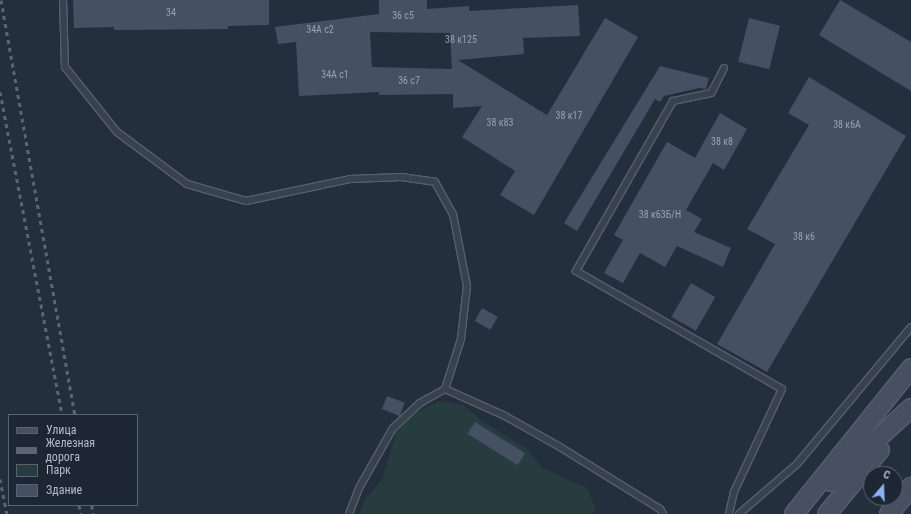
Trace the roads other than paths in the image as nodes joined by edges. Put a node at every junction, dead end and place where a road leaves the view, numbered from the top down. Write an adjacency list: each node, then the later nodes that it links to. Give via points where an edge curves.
1 (63, 0): 5 (lane, via 64,67 117,132 188,184 246,201 350,179 401,178 435,182 453,214 467,286 461,339)
2 (724, 68): 11 (lane, via 711,93 674,101 576,271 782,388 734,492)
3 (911, 327): 12 (lane, via 797,464)
4 (911, 368): 13 (main road)
5 (445, 389): 9 (lane, via 420,403 393,428 359,488); 10 (lane, via 505,416 560,447 660,509)
6 (911, 408): 14 (main road)
7 (911, 413): 15 (main road)
8 (911, 487): 16 (main road)
9 (349, 514)
10 (663, 514)
11 (729, 514)
12 (739, 514)
13 (794, 514)
14 (797, 514)
15 (827, 514)
16 (889, 514)

